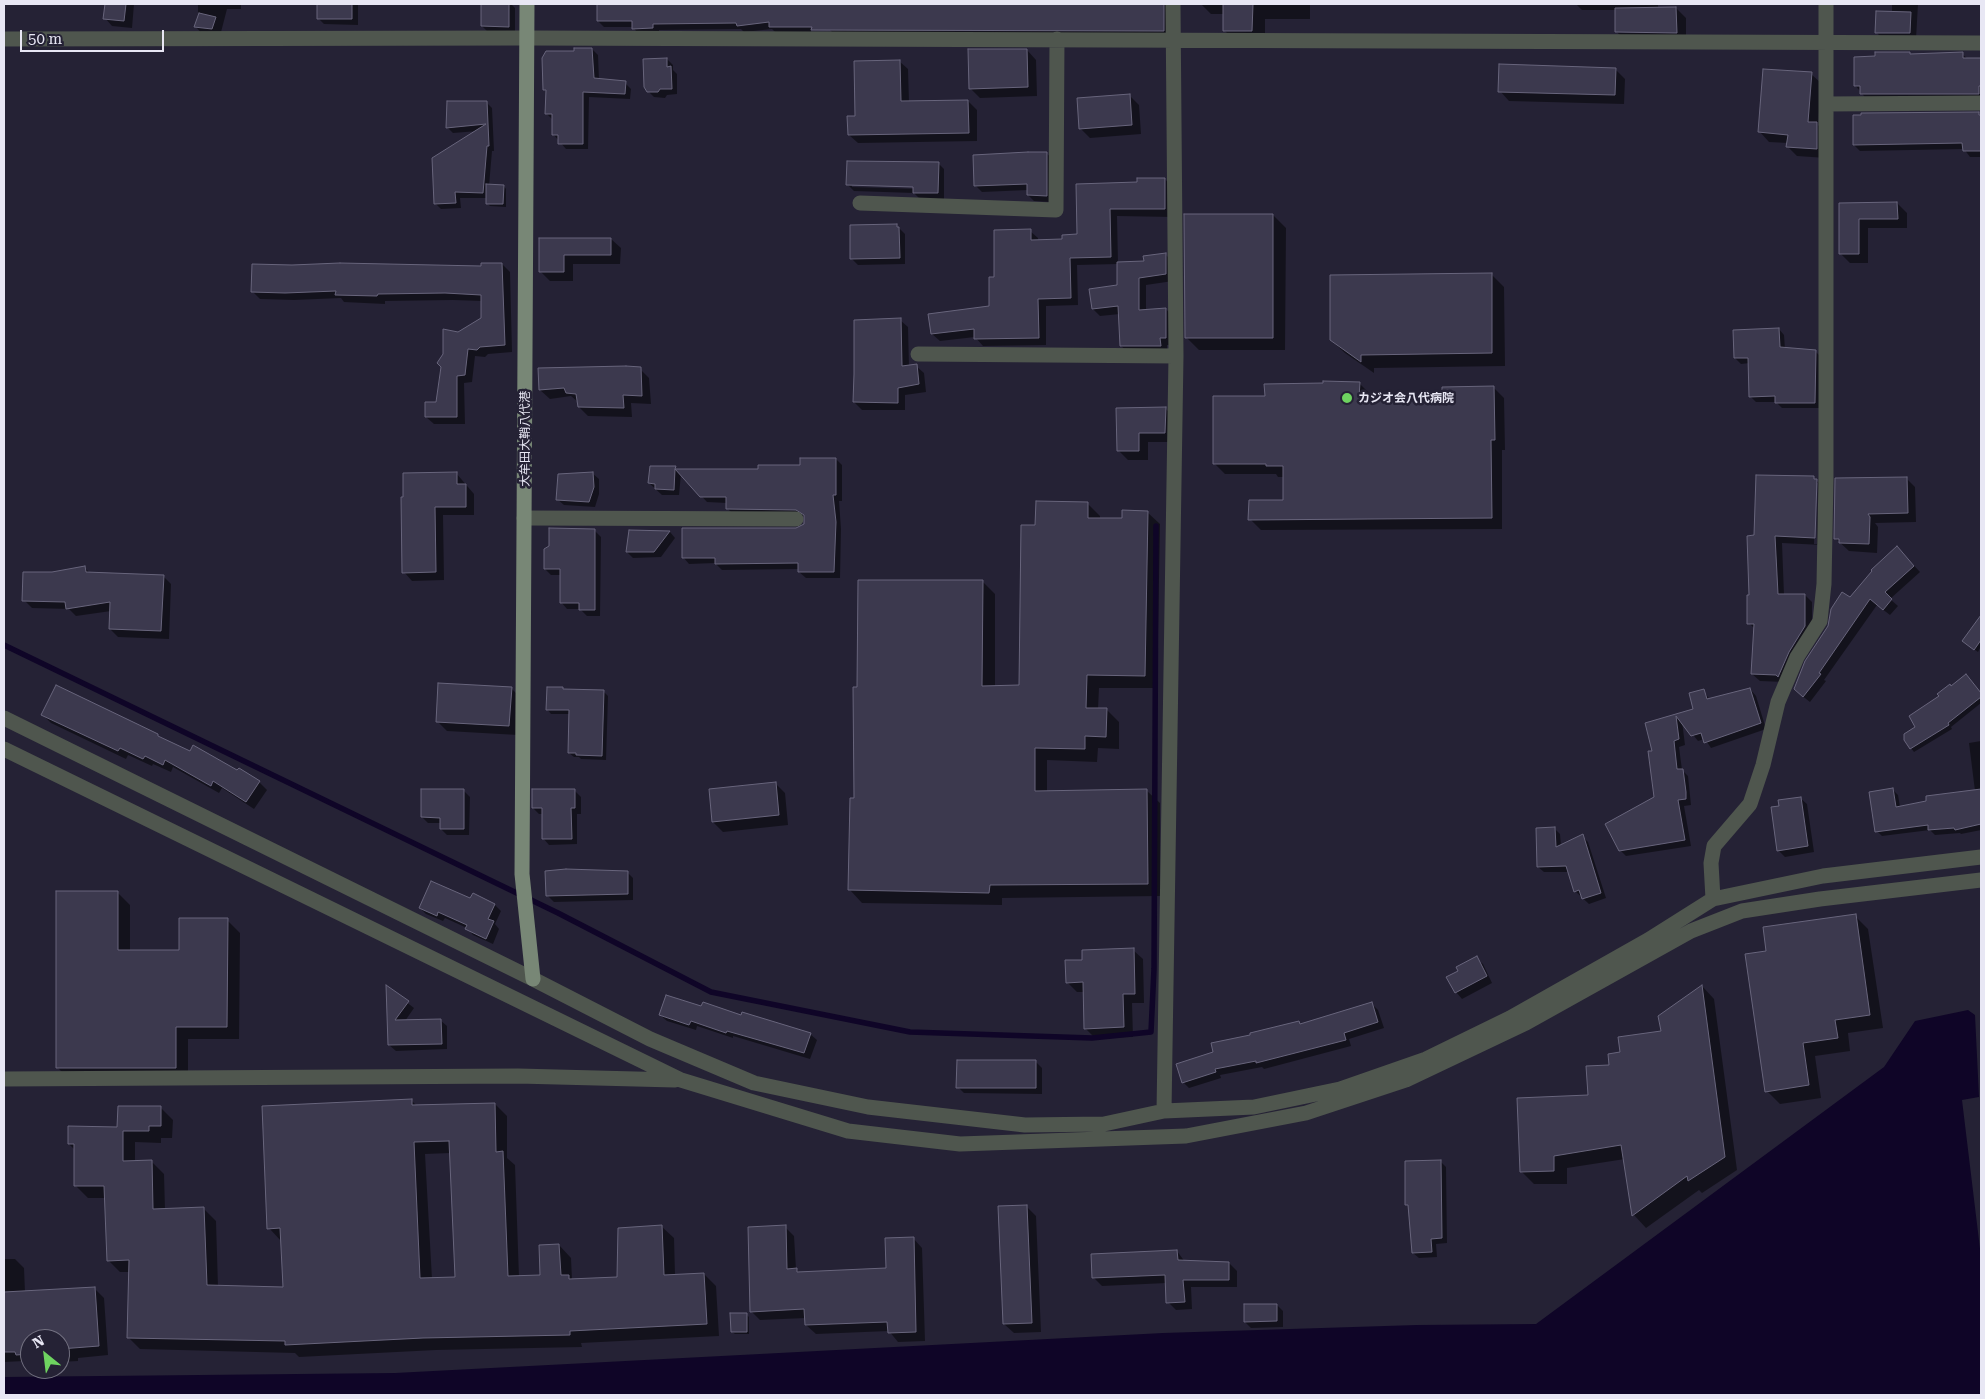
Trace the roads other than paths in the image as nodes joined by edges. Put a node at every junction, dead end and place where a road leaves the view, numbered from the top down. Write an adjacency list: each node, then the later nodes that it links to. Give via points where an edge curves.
1 (527, 4): 4 (main road, 大牟田大鞘八代港)
2 (1174, 4): 7 (street)
3 (1826, 4): 8 (street)
4 (526, 38): 5 (street); 6 (street); 15 (main road, 大牟田大鞘八代港)
5 (4, 39)
6 (1057, 39): 7 (street); 12 (street, via 1056,210)
7 (1173, 40): 8 (street); 14 (street)
8 (1826, 42): 9 (street); 11 (street)
9 (1981, 43)
10 (1981, 103): 11 (street)
11 (1826, 104): 21 (street, via 1826,478 1820,621 1797,657 1778,702 1750,804 1714,846 1711,863)
12 (860, 203)
13 (918, 354): 14 (street)
14 (1176, 356): 26 (street)
15 (524, 518): 16 (street); 22 (main road, 大牟田大鞘八代港, via 522,874)
16 (796, 519)
17 (4, 718): 22 (street)
18 (4, 749): 24 (street)
19 (1981, 857): 21 (street, via 1823,876)
20 (1981, 880): 24 (street, via 1742,911 1691,931 1526,1023 1406,1080 1306,1113 1186,1136 960,1144 848,1131)
21 (1713, 899): 26 (street, via 1510,1018 1426,1059 1340,1089 1254,1107)
22 (533, 980): 25 (street, via 650,1040)
23 (4, 1079): 24 (street, via 518,1076)
24 (681, 1080): 25 (street)
25 (754, 1082): 26 (street, via 868,1107 1025,1125 1104,1124)
26 (1164, 1111)

